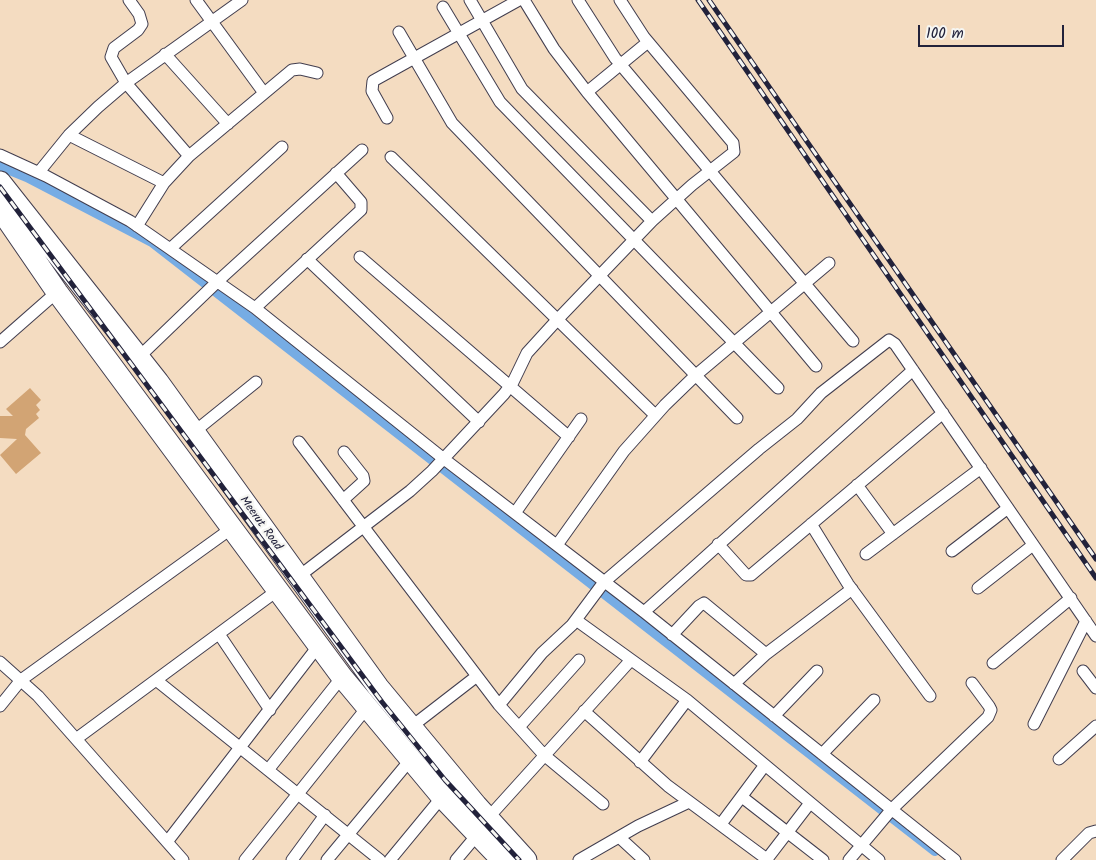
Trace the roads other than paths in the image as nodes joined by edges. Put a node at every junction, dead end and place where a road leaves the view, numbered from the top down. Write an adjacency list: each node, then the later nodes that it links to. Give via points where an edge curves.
1 (129, 0): 19 (street, via 142,20 141,27 112,53)
2 (196, 0): 10 (street)
3 (242, 0): 10 (street)
4 (470, 0): 11 (street)
5 (519, 0): 11 (street)
6 (524, 0): 20 (street, via 554,49)
7 (578, 0): 17 (street)
8 (620, 0): 14 (street)
9 (443, 7): 13 (street)
10 (209, 21): 15 (street); 21 (street)
11 (482, 22): 13 (street); 37 (street, via 522,89)
12 (399, 32): 16 (street)
13 (458, 34): 16 (street); 39 (street, via 500,102)
14 (648, 42): 17 (street); 30 (street, via 736,147 732,154)
15 (165, 54): 19 (street); 23 (street)
16 (414, 58): 22 (street, via 373,81 371,86); 44 (street, via 452,123)
17 (621, 64): 20 (street); 30 (street)
18 (317, 73): 21 (street, via 295,69)
19 (126, 83): 24 (street); 28 (street)
20 (586, 92): 35 (street)
21 (264, 93): 23 (street)
22 (387, 118)
23 (228, 124): 28 (street)
24 (69, 135): 31 (street); 34 (street)
25 (282, 147): 40 (street)
26 (362, 150): 32 (street)
27 (0, 155): 31 (street)
28 (189, 156): 34 (street)
29 (391, 157): 50 (street)
30 (709, 171): 35 (street); 46 (street)
31 (39, 172): 38 (street)
32 (336, 173): 42 (street, via 361,202 361,210); 45 (street)
33 (0, 182): 54 (highway, Meerut Road)
34 (164, 183): 38 (street)
35 (675, 200): 37 (street); 49 (street)
36 (0, 209): 47 (highway, Meerut Road)
37 (652, 221): 39 (street)
38 (137, 226): 40 (street)
39 (634, 240): 44 (street); 53 (street)
40 (171, 248): 45 (street)
41 (360, 257): 59 (street)
42 (307, 259): 48 (street); 65 (street)
43 (829, 263): 46 (street)
44 (600, 276): 50 (street); 57 (street)
45 (217, 282): 48 (street); 54 (street)
46 (803, 284): 49 (street); 51 (street)
47 (57, 292): 52 (street); 77 (highway, Meerut Road)
48 (255, 308): 70 (street)
49 (769, 313): 53 (street); 55 (street)
50 (558, 319): 59 (street, via 523,358); 62 (street)
51 (853, 341)
52 (0, 342)
53 (735, 342): 57 (street); 60 (street)
54 (139, 357): 66 (highway, Meerut Road)
55 (816, 366)
56 (913, 370): 61 (street); 80 (street); 86 (street, via 893,341 886,340)
57 (696, 375): 62 (street); 63 (street)
58 (256, 382): 66 (street)
59 (510, 387): 65 (street); 67 (street)
60 (778, 388)
61 (943, 413): 71 (street); 72 (street)
62 (655, 415): 82 (street, via 624,451)
63 (737, 418)
64 (581, 419): 67 (street)
65 (479, 422): 70 (street)
66 (194, 432): 85 (highway, Meerut Road)
67 (569, 437): 75 (street)
68 (299, 442): 73 (street)
69 (344, 452): 73 (street, via 364,481)
70 (442, 460): 75 (street); 78 (street)
71 (981, 468): 74 (street); 79 (street)
72 (857, 485): 76 (street); 79 (street)
73 (343, 500): 78 (street)
74 (1008, 508): 81 (street); 83 (street)
75 (515, 513): 82 (street)
76 (811, 524): 80 (street, via 748,576); 88 (street)
77 (232, 528): 89 (highway, Meerut Road); 107 (street)
78 (364, 528): 85 (street); 106 (street)
79 (893, 534): 84 (street)
80 (718, 544): 91 (street)
81 (1033, 545): 87 (street); 90 (street)
82 (557, 546): 86 (street)
83 (952, 551)
84 (866, 554)
85 (298, 577): 112 (highway, Meerut Road)
86 (600, 587): 91 (street); 92 (street)
87 (978, 588)
88 (852, 589): 98 (street); 113 (street)
89 (278, 590): 94 (street); 97 (highway, Meerut Road)
90 (1071, 598): 93 (street); 102 (street)
91 (644, 612): 95 (street)
92 (576, 620): 100 (street); 116 (street, via 542,653)
93 (1086, 620): 96 (street); 122 (street)
94 (219, 634): 108 (street); 119 (street)
95 (672, 635): 98 (street, via 704,603); 110 (street)
96 (1096, 636)
97 (320, 645): 105 (highway, Meerut Road); 119 (street)
98 (766, 654): 110 (street)
99 (579, 660): 125 (street)
100 (630, 661): 114 (street); 120 (street)
101 (0, 662): 107 (street)
102 (993, 663)
103 (817, 671): 121 (street)
104 (1083, 671): 111 (street)
105 (342, 676): 118 (highway, Meerut Road); 134 (street)
106 (477, 676): 116 (street); 124 (street)
107 (21, 680): 117 (street); 126 (street)
108 (156, 680): 126 (street); 127 (street)
109 (972, 683): 141 (street, via 991,710 988,717)
110 (734, 684): 121 (street)
111 (1096, 688)
112 (381, 690): 118 (street); 124 (highway, Meerut Road)
113 (930, 696)
114 (687, 700): 132 (street); 133 (street)
115 (874, 700): 128 (street)
116 (499, 705): 125 (street)
117 (0, 706)
118 (367, 707): 130 (highway, Meerut Road); 135 (street)
119 (270, 710): 127 (street)
120 (584, 711): 129 (street); 132 (street)
121 (774, 716): 128 (street)
122 (1034, 724)
123 (1096, 726): 131 (street)
124 (411, 727): 144 (highway, Meerut Road)
125 (519, 727): 129 (street)
126 (76, 739): 149 (street)
127 (240, 747): 134 (street); 149 (street)
128 (822, 754): 141 (street)
129 (544, 755): 140 (street); 144 (street)
130 (410, 759): 136 (highway, Meerut Road); 147 (street)
131 (1059, 759)
132 (640, 762): 138 (street)
133 (765, 765): 137 (street); 139 (street)
134 (268, 770): 135 (street)
135 (298, 794): 142 (street); 153 (street)
136 (442, 797): 144 (highway, Meerut Road); 157 (street)
137 (742, 797): 143 (street); 145 (street)
138 (689, 802): 143 (street); 148 (street)
139 (810, 802): 145 (street); 150 (street)
140 (603, 804)
141 (890, 811): 150 (street); 166 (street)
142 (325, 815): 147 (street); 154 (street)
143 (721, 824): 151 (street)
144 (482, 826): 158 (street); 159 (highway, Meerut Road); 160 (highway, Meerut Road)
145 (787, 832): 151 (street); 163 (street)
146 (1096, 832): 167 (street, via 1089,833)
147 (348, 834): 155 (street); 156 (street)
148 (619, 837): 161 (street); 162 (street)
149 (167, 842): 152 (street)
150 (861, 846): 164 (street); 165 (street)
151 (768, 859)
152 (183, 860)
153 (245, 860)
154 (292, 860)
155 (327, 860)
156 (380, 860)
157 (390, 860)
158 (456, 860)
159 (502, 860)
160 (526, 860)
161 (579, 860)
162 (644, 860)
163 (823, 860)
164 (849, 860)
165 (879, 860)
166 (955, 860)
167 (1062, 860)

